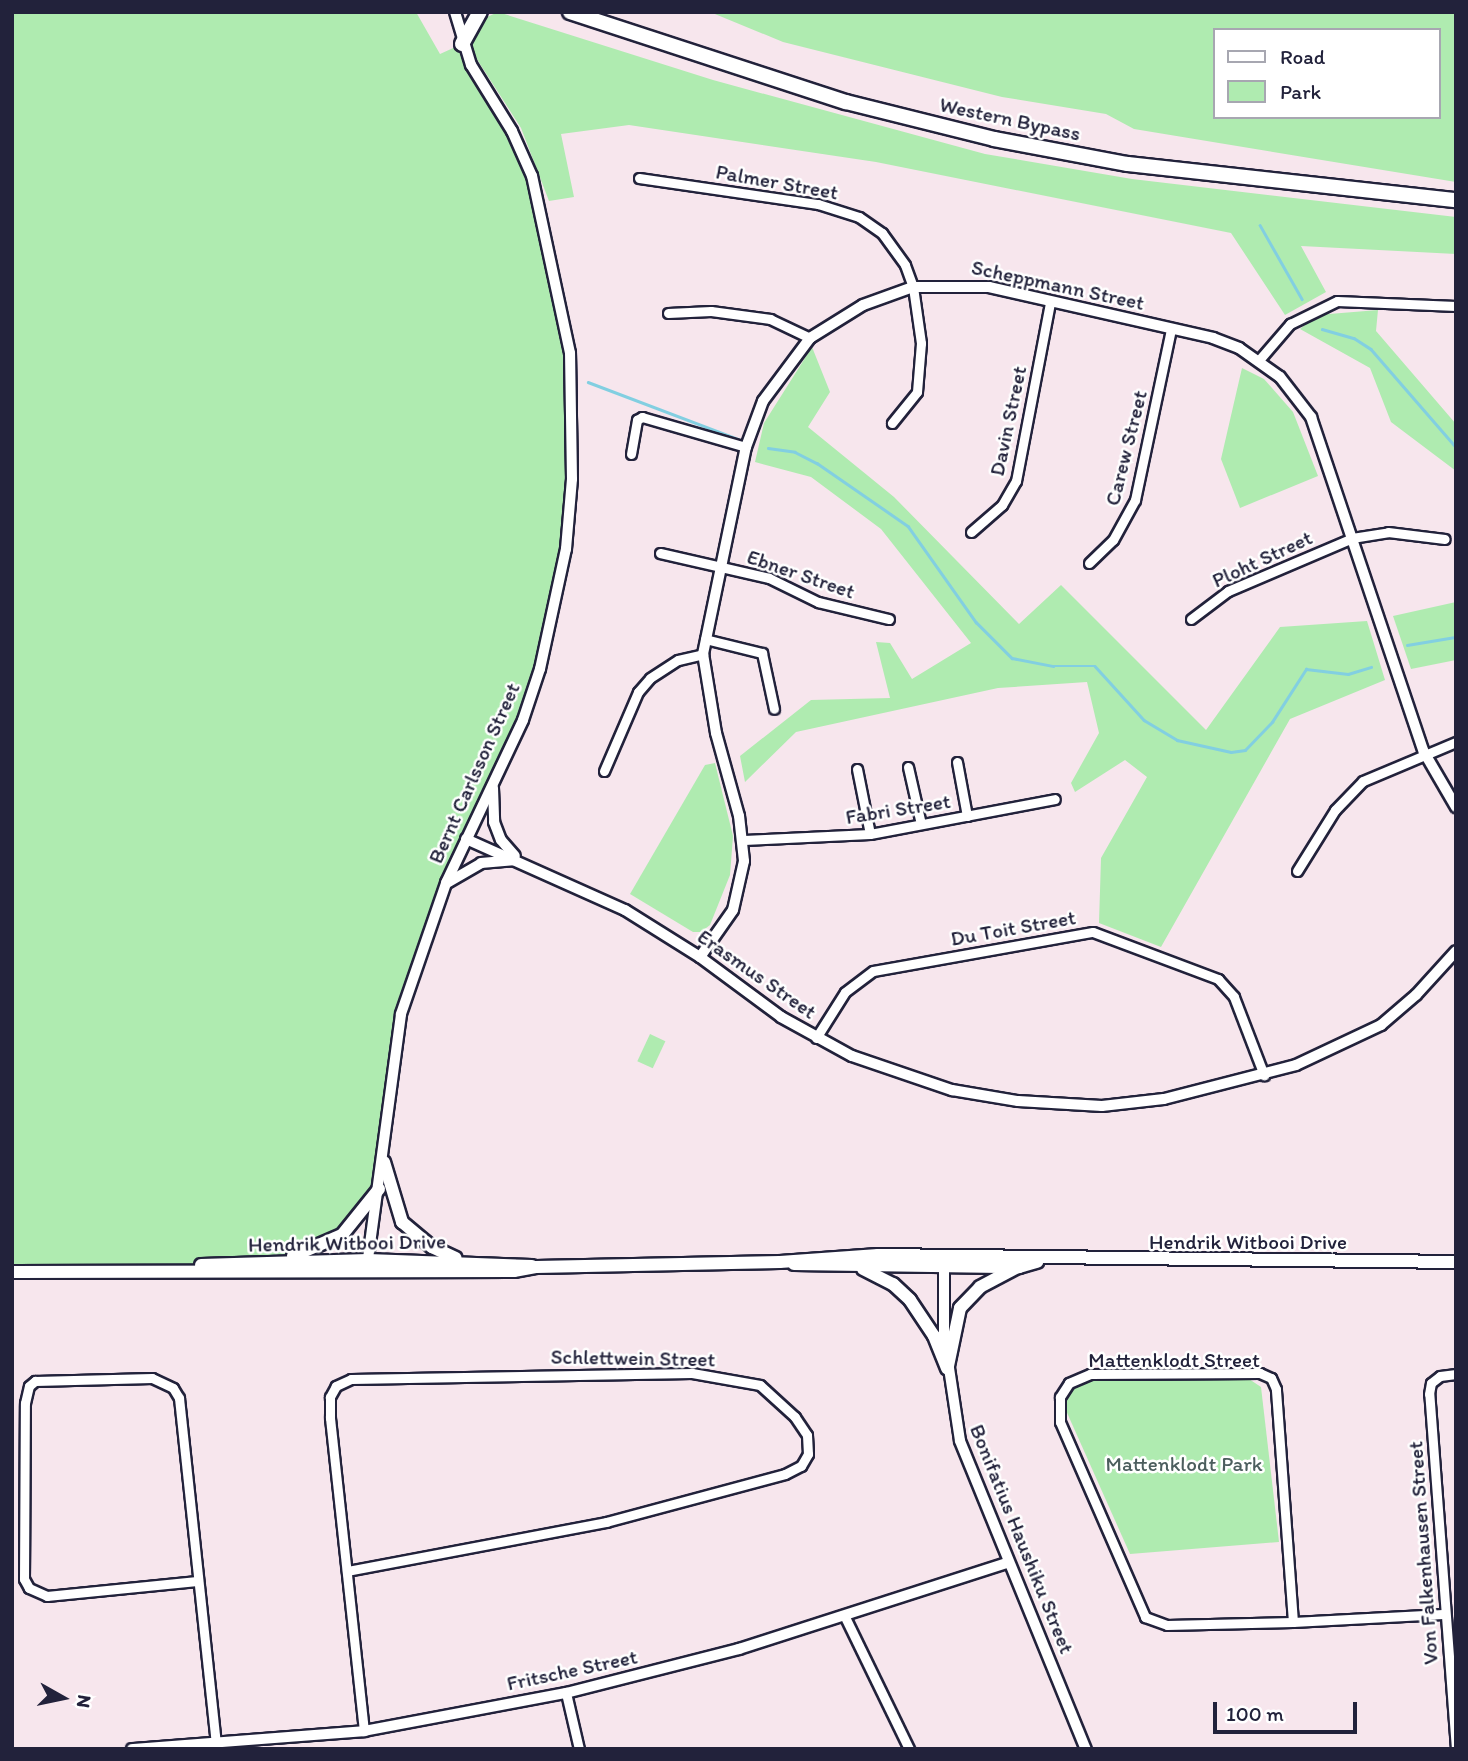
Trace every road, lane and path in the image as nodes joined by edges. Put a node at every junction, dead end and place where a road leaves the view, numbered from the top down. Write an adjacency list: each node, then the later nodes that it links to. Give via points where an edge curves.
1 (455, 12): 4 (street, Bernt Carlsson Street)
2 (480, 12): 4 (highway)
3 (570, 12): 6 (highway, Western Bypass, via 846,102 994,139 1128,164)
4 (462, 44): 34 (street, Bernt Carlsson Street, via 532,177 570,353 574,414 566,549 553,620 523,719)
5 (639, 178): 7 (street, Palmer Street, via 840,209 883,233 905,265)
6 (1456, 200)
7 (913, 287): 8 (street, Scheppmann Street, via 969,284); 12 (street, Scheppmann Street, via 863,305); 14 (street, Palmer Street, via 922,343 920,383 908,408)
8 (1050, 302): 11 (street, Scheppmann Street); 17 (street, Davin Street, via 1016,481 1002,505)
9 (1456, 306): 13 (street, via 1336,301 1290,324)
10 (668, 313): 12 (street, via 711,311 771,319)
11 (1171, 329): 13 (street, Scheppmann Street, via 1213,338); 21 (street, Carew Street, via 1135,500 1127,521)
12 (810, 338): 15 (street, Scheppmann Street, via 763,401)
13 (1259, 360): 18 (street, Scheppmann Street, via 1300,399 1311,416)
14 (892, 423)
15 (746, 447): 16 (street, via 642,417 637,420); 22 (street, Scheppmann Street)
16 (631, 454)
17 (971, 533)
18 (1352, 538): 19 (street, Ploht Street, via 1388,532); 24 (street, Ploht Street, via 1228,591); 29 (street, Scheppmann Street)
19 (1445, 539)
20 (660, 553): 22 (street, Ebner Street)
21 (1089, 562)
22 (720, 567): 23 (street, Ebner Street, via 780,582 818,603); 25 (street, Scheppmann Street)
23 (889, 619)
24 (1191, 619)
25 (705, 639): 26 (street, Scheppmann Street); 27 (street, via 762,653)
26 (703, 654): 33 (street, via 678,660 638,692); 41 (street, Scheppmann Street, via 716,733)
27 (774, 709)
28 (1456, 742): 29 (street)
29 (1424, 752): 36 (street, Scheppmann Street); 43 (street, via 1381,771 1350,792)
30 (957, 762): 37 (street)
31 (908, 767): 38 (street)
32 (857, 769): 39 (street)
33 (604, 771)
34 (494, 781): 40 (street, Bernt Carlsson Street); 42 (street, via 494,822 504,845)
35 (1055, 799): 37 (street, Fabri Street)
36 (1456, 807)
37 (967, 816): 38 (street, Fabri Street)
38 (921, 824): 39 (street, Fabri Street)
39 (870, 834): 41 (street, Fabri Street)
40 (466, 839): 42 (street, Erasmus Street); 44 (street, Bernt Carlsson Street)
41 (744, 840): 46 (street, Scheppmann Street, via 741,883 733,910)
42 (519, 860): 44 (street, via 481,863); 46 (street, Erasmus Street, via 625,910)
43 (1297, 871)
44 (446, 883): 49 (street, Bernt Carlsson Street, via 401,1014)
45 (1456, 951): 48 (street, Erasmus Street, via 1381,1025 1332,1051)
46 (700, 957): 47 (street, Erasmus Street, via 758,1002)
47 (816, 1038): 48 (street, Erasmus Street, via 874,1065 952,1090 1070,1106 1164,1100); 48 (street, Du Toit Street, via 845,992 873,971 1093,932 1218,979 1234,997)
48 (1264, 1075)
49 (384, 1161): 50 (street, Bernt Carlsson Street); 53 (main road, via 402,1222 432,1247)
50 (379, 1189): 54 (main road, via 342,1235 311,1251); 57 (street, Bernt Carlsson Street)
51 (944, 1260): 52 (main road, Hendrik Witbooi Drive); 55 (main road, Hendrik Witbooi Drive); 59 (main road, Hendrik Witbooi Drive); 60 (main road, Hendrik Witbooi Drive); 63 (street, Bonifatius Haushiku Street)
52 (1041, 1260): 56 (main road, Hendrik Witbooi Drive); 59 (main road, Hendrik Witbooi Drive)
53 (464, 1261): 57 (main road, Hendrik Witbooi Drive); 58 (main road, Hendrik Witbooi Drive)
54 (268, 1262): 57 (main road, Hendrik Witbooi Drive); 61 (main road, Hendrik Witbooi Drive)
55 (780, 1262): 58 (main road, Hendrik Witbooi Drive); 60 (main road, Hendrik Witbooi Drive)
56 (1456, 1262)
57 (367, 1265): 58 (main road, Hendrik Witbooi Drive, via 514,1271); 61 (main road, Hendrik Witbooi Drive)
58 (536, 1267)
59 (1019, 1267): 63 (main road, via 980,1287 960,1308)
60 (860, 1268): 63 (main road, via 893,1284 910,1300 934,1336)
61 (159, 1271): 62 (main road, Hendrik Witbooi Drive)
62 (12, 1272)
63 (947, 1369): 65 (street, Bonifatius Haushiku Street, via 960,1441)
64 (1456, 1374): 68 (street, Von Falkenhausen Street, via 1440,1376 1429,1394)
65 (1007, 1563): 69 (street, Fritsche Street); 77 (street, Bonifatius Haushiku Street)
66 (347, 1571): 66 (street, Schlettwein Street, via 330,1398 336,1386 351,1379 704,1374 760,1385 795,1417 807,1436 808,1454 801,1466 785,1474 606,1522); 72 (street, Schlettwein Street)
67 (197, 1581): 67 (street, via 179,1398 173,1388 152,1378 35,1381 25,1404 24,1579 29,1588 47,1596); 73 (street)
68 (1443, 1614): 70 (street, Mattenklodt Street); 78 (street, Von Falkenhausen Street)
69 (845, 1617): 71 (street, Fritsche Street); 76 (street)
70 (1293, 1622): 70 (street, Mattenklodt Street, via 1167,1625 1145,1617 1060,1422 1060,1397 1069,1382 1090,1374 1260,1373 1270,1378 1276,1389)
71 (566, 1693): 72 (street, Fritsche Street); 75 (street)
72 (364, 1731): 73 (street, Fritsche Street)
73 (216, 1744): 74 (street, Fritsche Street)
74 (132, 1749)
75 (579, 1749)
76 (909, 1749)
77 (1086, 1749)
78 (1456, 1749)

